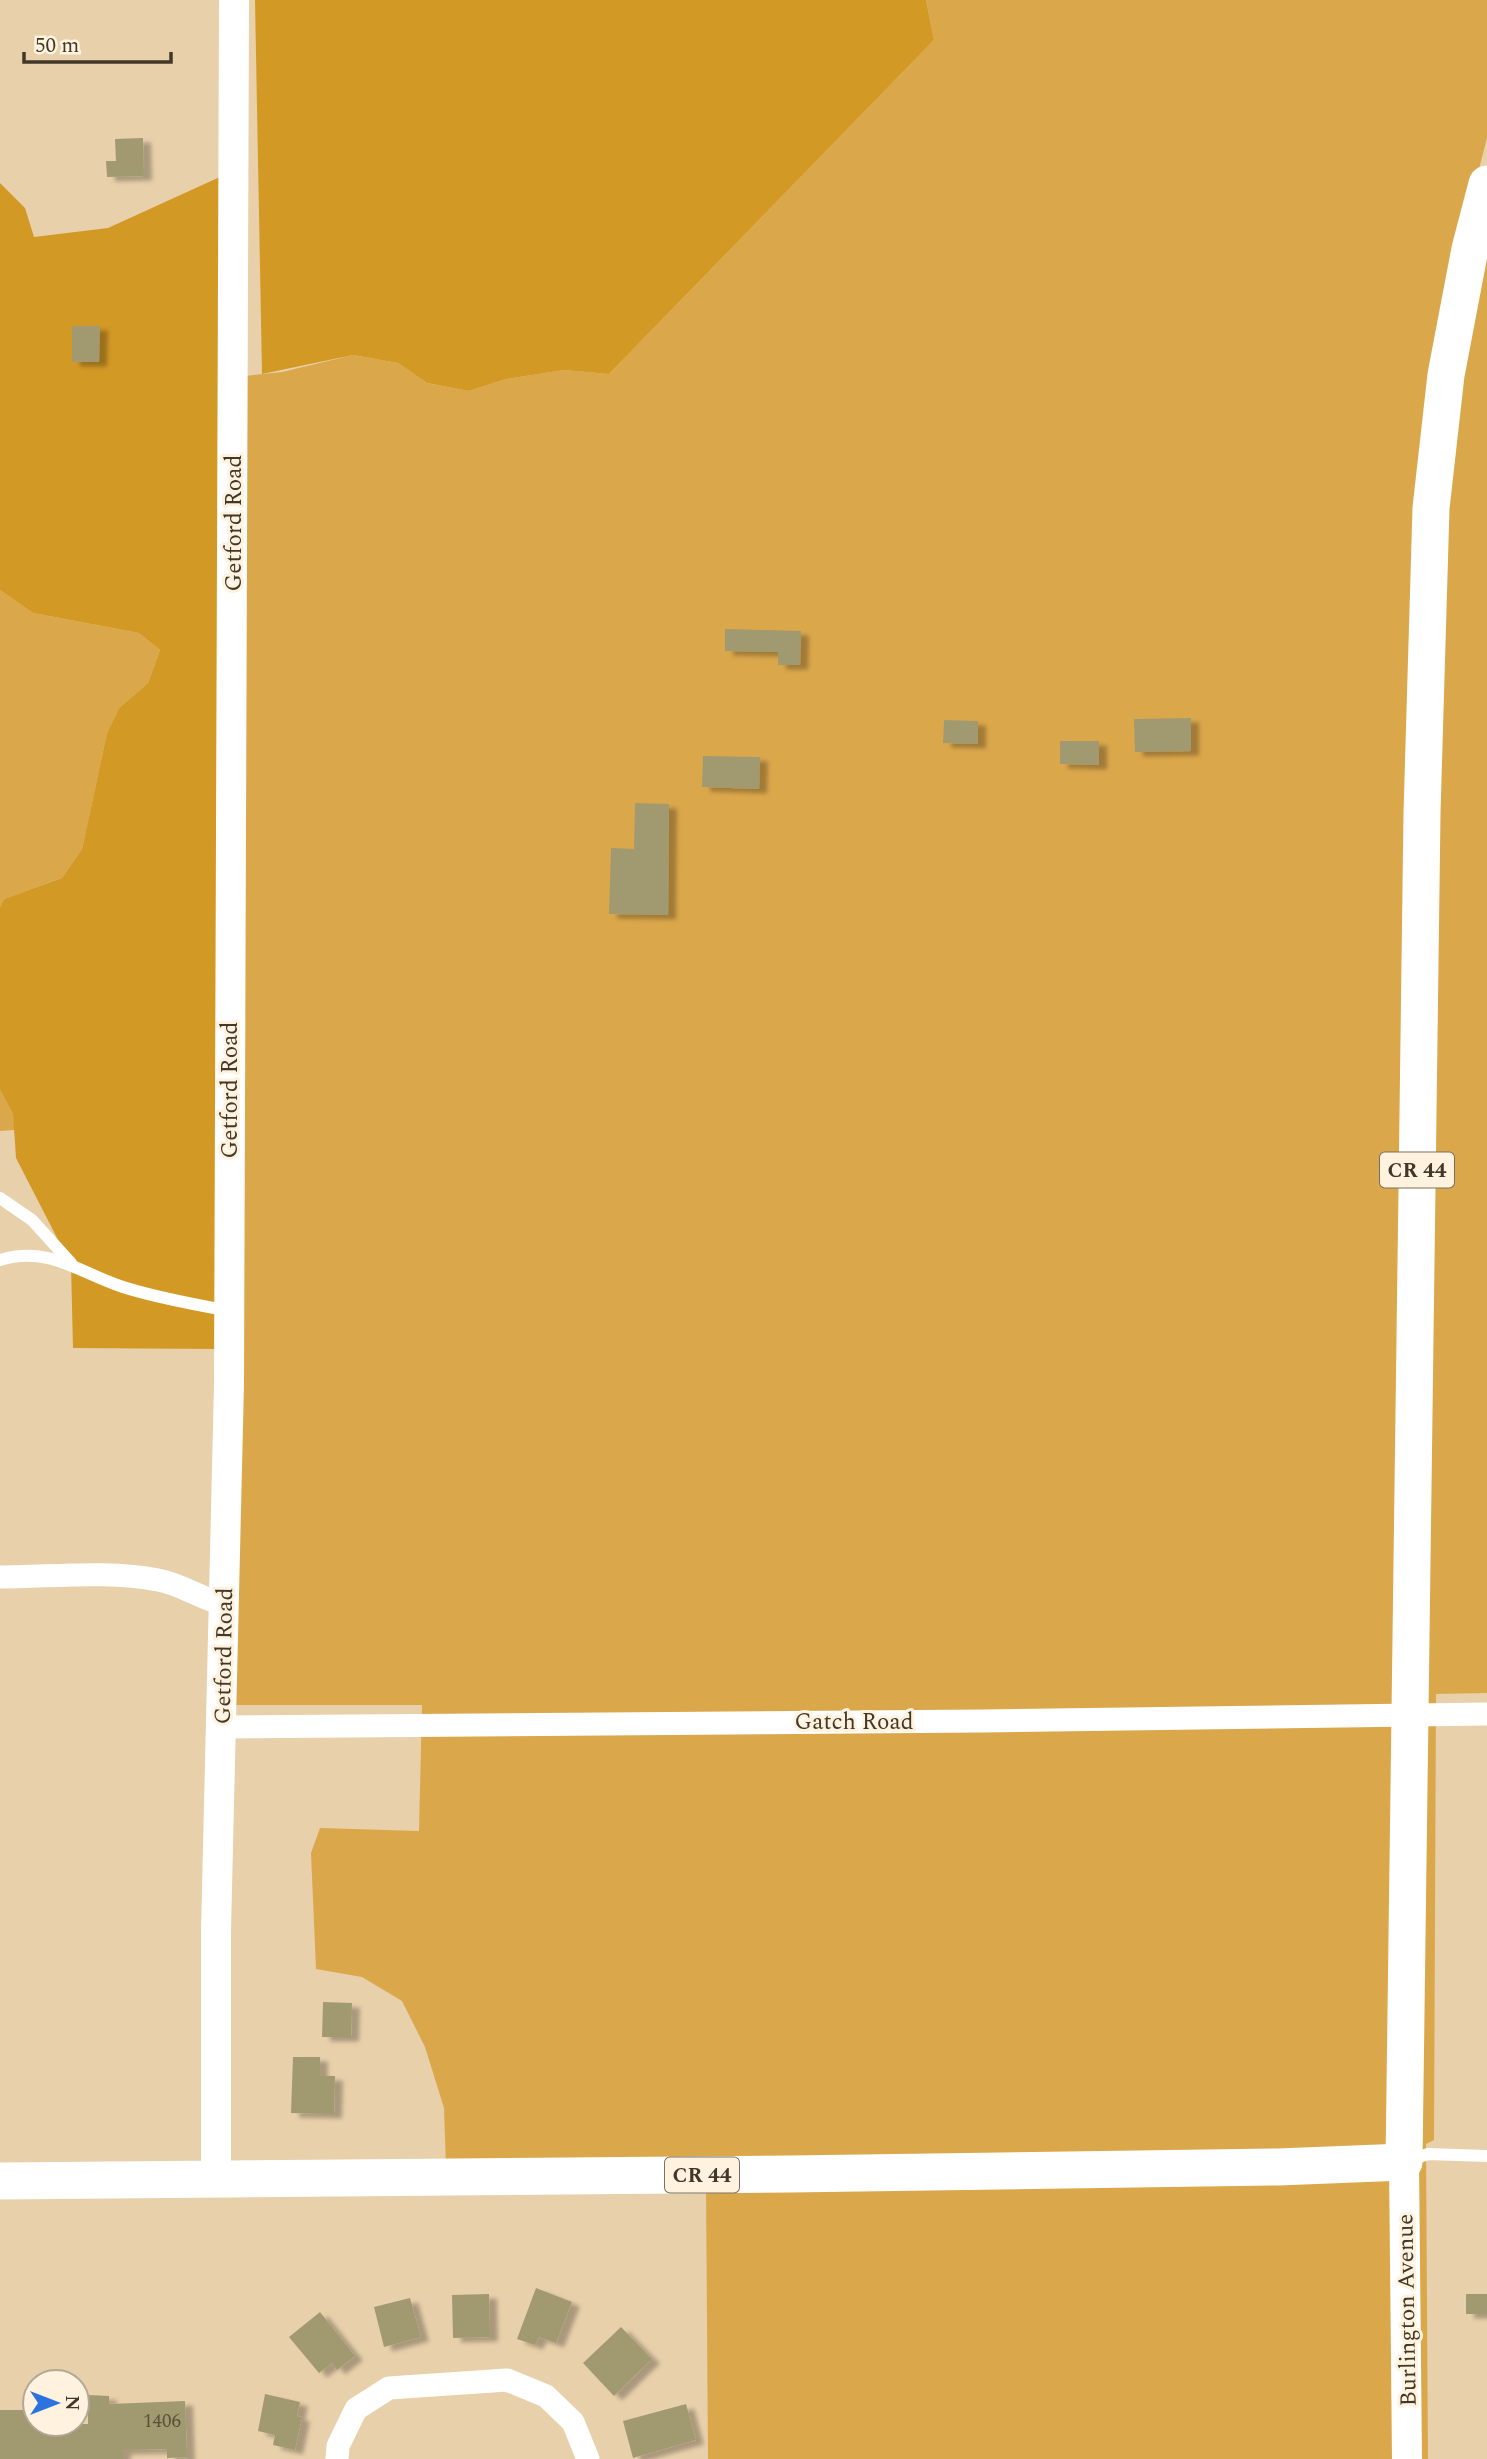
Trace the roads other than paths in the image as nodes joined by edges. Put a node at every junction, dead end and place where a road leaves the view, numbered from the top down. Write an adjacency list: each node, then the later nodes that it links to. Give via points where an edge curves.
1 (234, 0): 6 (street, Getford Road)
2 (1487, 184): 10 (main road, CR 44, via 1446,376 1431,509)
3 (0, 1198): 5 (lane, via 32,1220)
4 (0, 1261): 5 (lane, via 17,1255)
5 (72, 1263): 6 (lane, via 122,1287)
6 (229, 1311): 8 (street, Getford Road)
7 (0, 1577): 8 (street, via 157,1579)
8 (224, 1604): 11 (street, Getford Road)
9 (1487, 1714): 10 (street, Gatch Road)
10 (1409, 1715): 11 (street, Gatch Road); 13 (main road, CR 44)
11 (221, 1727): 14 (street, Getford Road)
12 (1487, 2156): 13 (lane, via 1428,2154)
13 (1404, 2162): 14 (main road, CR 44, via 1278,2168); 18 (street, Burlington Avenue)
14 (216, 2179): 15 (main road, CR 44)
15 (0, 2181)
16 (337, 2459): 17 (street, via 338,2446 356,2409 389,2388 507,2380 546,2396 573,2422)
17 (588, 2459)
18 (1407, 2459)

